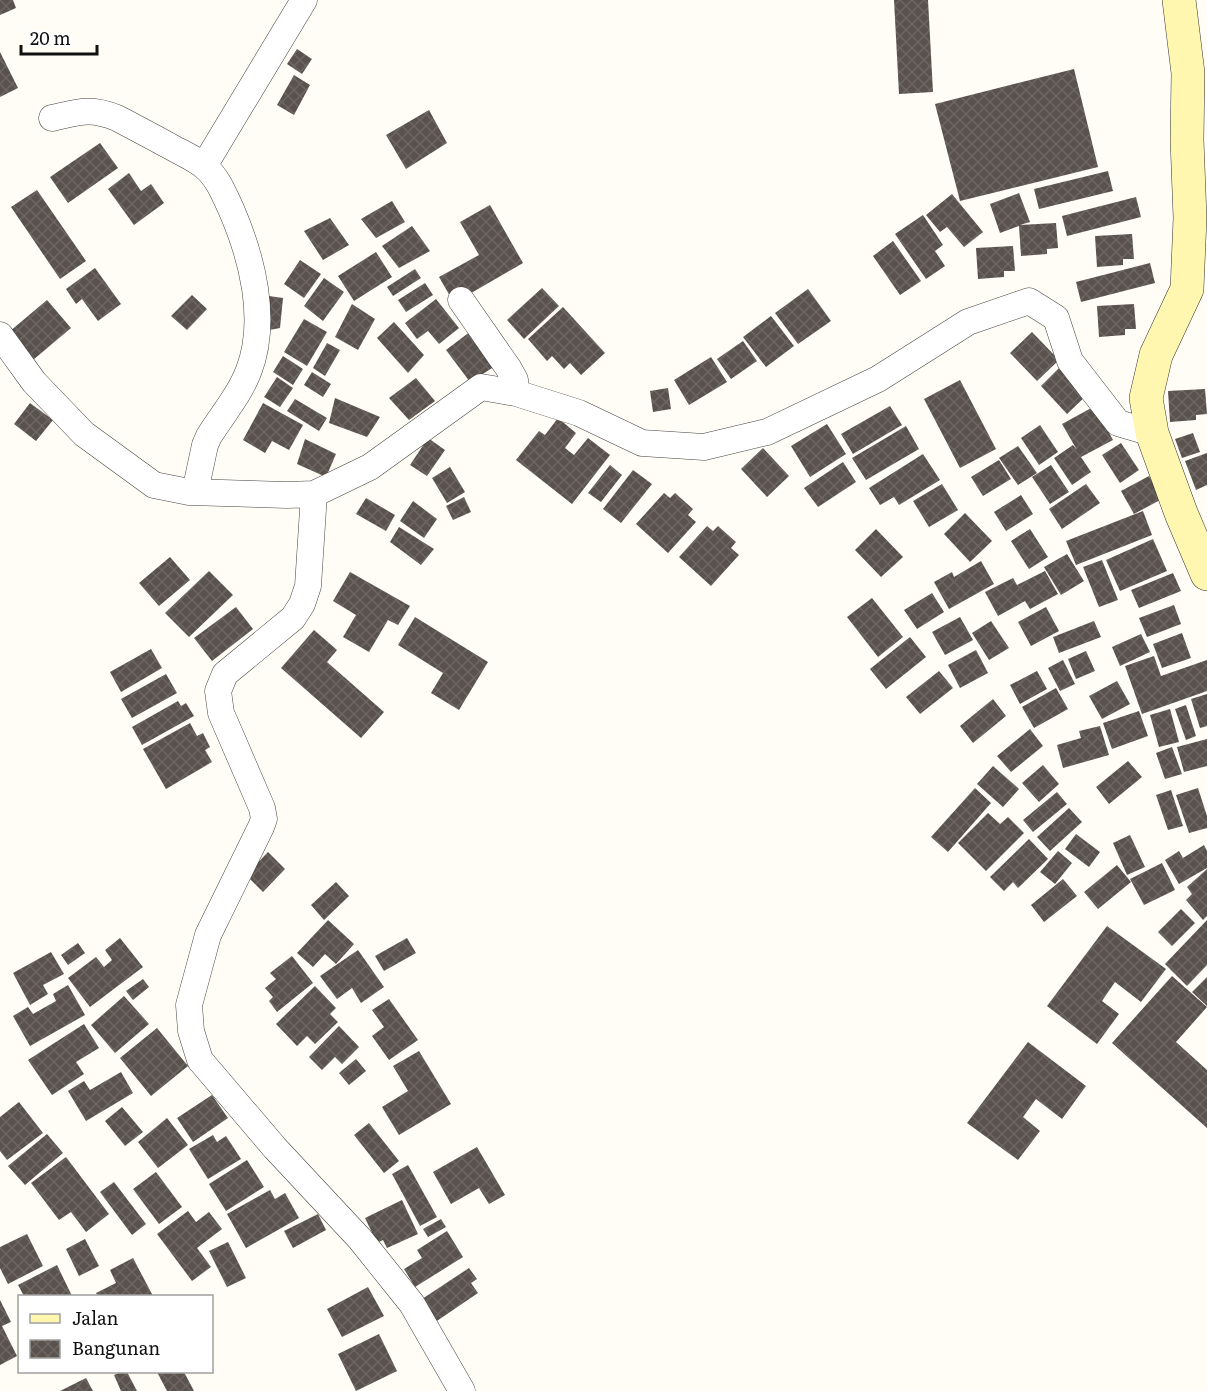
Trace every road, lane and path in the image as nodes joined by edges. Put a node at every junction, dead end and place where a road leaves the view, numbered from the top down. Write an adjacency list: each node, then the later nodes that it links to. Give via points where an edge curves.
1 (304, 0): 5 (street)
2 (1179, 0): 4 (main road)
3 (52, 118): 5 (street, via 84,110 106,113)
4 (1197, 139): 9 (main road, via 1187,289 1156,355 1146,398)
5 (204, 166): 10 (street, via 222,188 241,233 250,262 257,326 250,368 205,445)
6 (461, 300): 8 (street, via 509,369)
7 (0, 335): 10 (street, via 34,382 84,434 154,485)
8 (516, 393): 9 (street, via 579,413 642,443 704,447 766,432 878,379 968,322 1029,301 1056,318 1070,361 1118,423); 11 (street, via 480,387 370,467)
9 (1152, 433): 12 (main road)
10 (195, 492): 11 (street)
11 (314, 494): 13 (street, via 308,586 302,604 293,618 225,674 218,691 221,713 264,819 208,935 189,1005 191,1031 200,1060 360,1239 412,1304)
12 (1207, 574)
13 (462, 1391)

